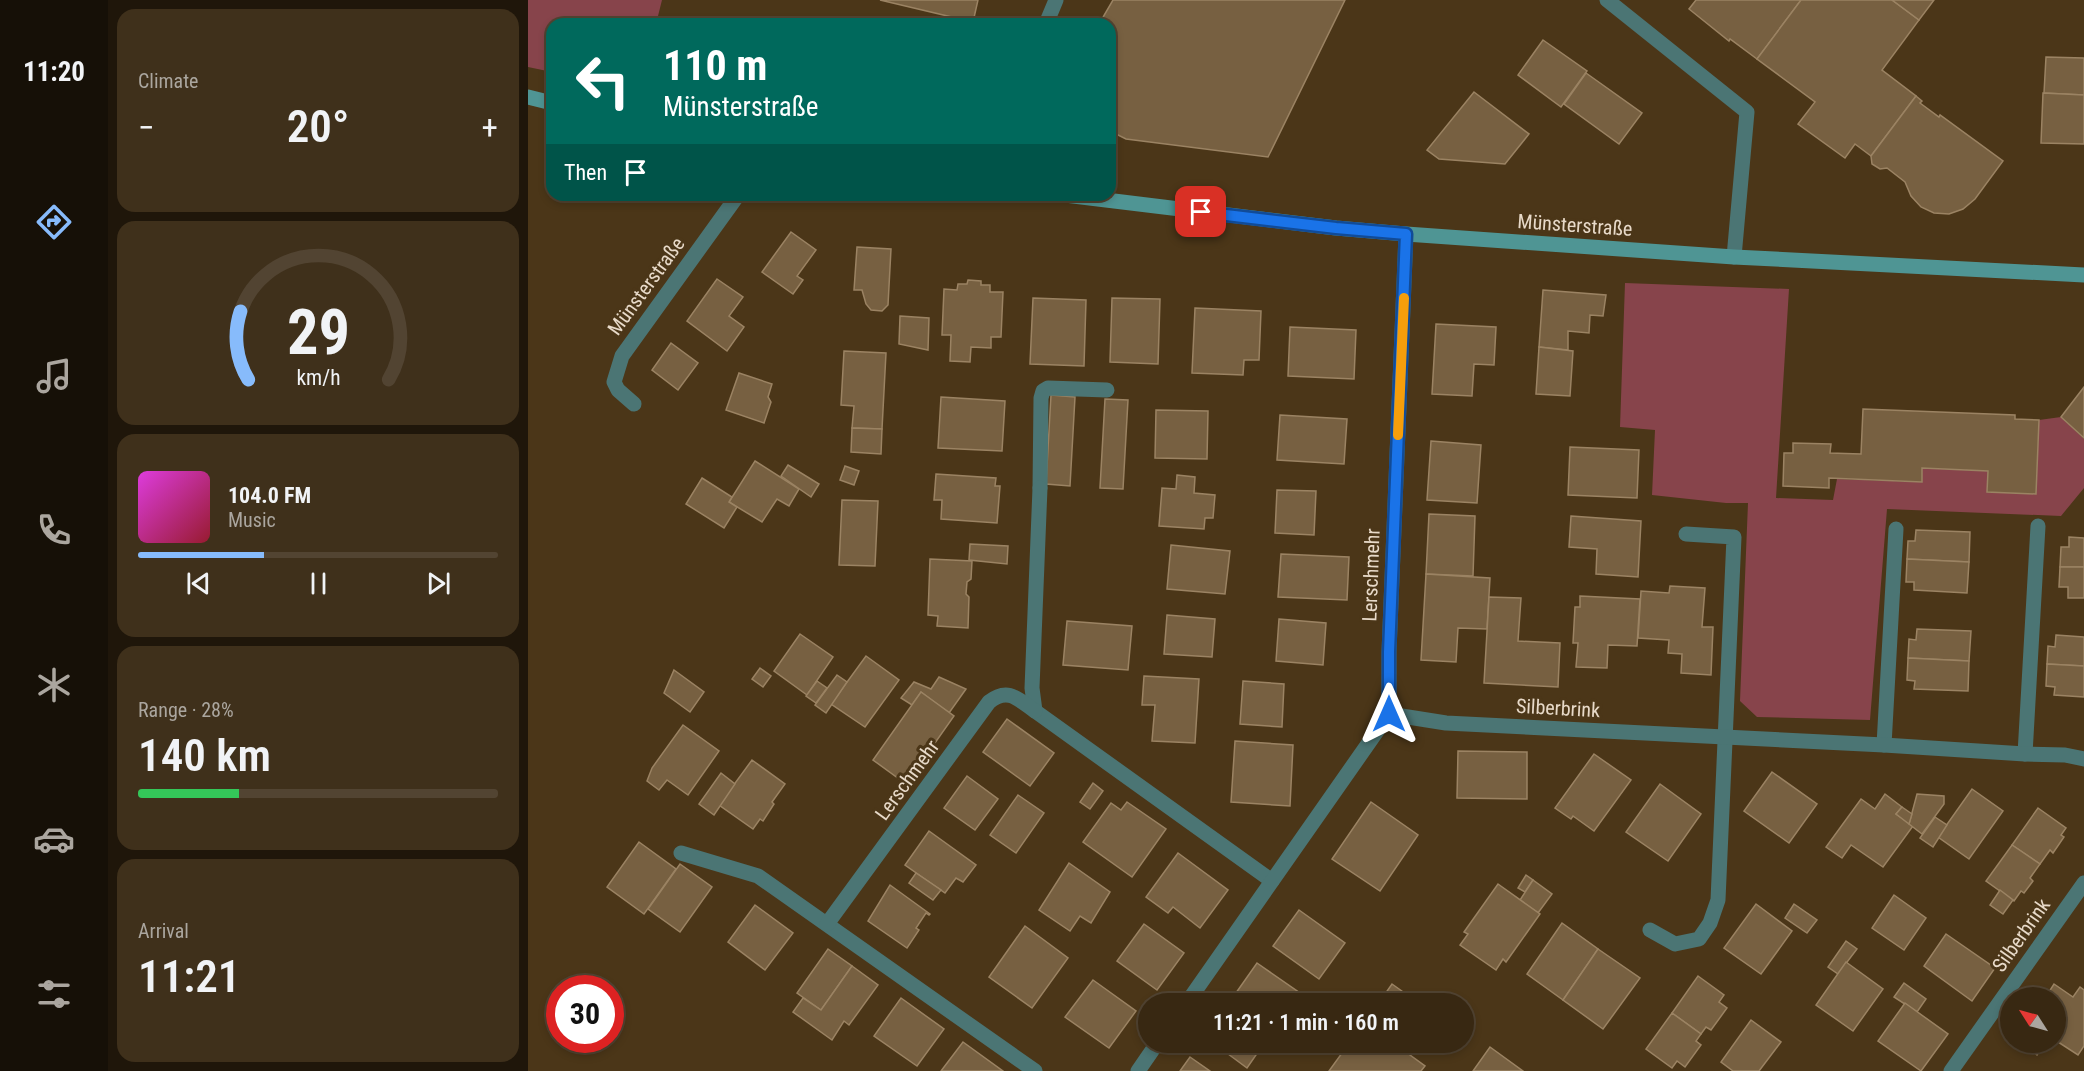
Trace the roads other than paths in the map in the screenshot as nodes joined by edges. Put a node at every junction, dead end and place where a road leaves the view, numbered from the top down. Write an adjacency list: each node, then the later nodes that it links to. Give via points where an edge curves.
1 (1056, 0): 3 (street)
2 (1607, 0): 9 (street, via 1747,112)
3 (1048, 18)
4 (528, 97): 5 (street)
5 (546, 102)
6 (734, 201): 12 (street, Münsterstraße, via 622,356 614,382)
7 (1114, 201): 8 (street, Münsterstraße)
8 (1406, 234): 9 (street, Münsterstraße); 17 (street, Lerschmehr)
9 (1734, 257): 10 (street, Münsterstraße)
10 (2084, 275)
11 (1107, 390): 16 (street, via 1048,388 1041,398 1032,688)
12 (634, 404)
13 (2038, 526): 20 (street)
14 (1896, 529): 19 (street)
15 (1686, 534): 18 (street, via 1734,537)
16 (1035, 711): 23 (street, Lerschmehr); 25 (street, Lerschmehr, via 1014,696 1004,694 989,702)
17 (1389, 714): 18 (street, Silberbrink, via 1446,723); 23 (street)
18 (1724, 738): 19 (street, Silberbrink); 26 (street, via 1718,900 1710,923 1699,939 1675,944)
19 (1884, 745): 20 (street, Silberbrink)
20 (2025, 754): 21 (street, Silberbrink)
21 (2084, 759)
22 (681, 853): 25 (street, via 758,876)
23 (1272, 881): 27 (street)
24 (2084, 883): 31 (street, Silberbrink)
25 (827, 924): 29 (street)
26 (1650, 930)
27 (1194, 993)
28 (1150, 1053): 30 (street)
29 (1035, 1071)
30 (1138, 1071)
31 (1951, 1071)

